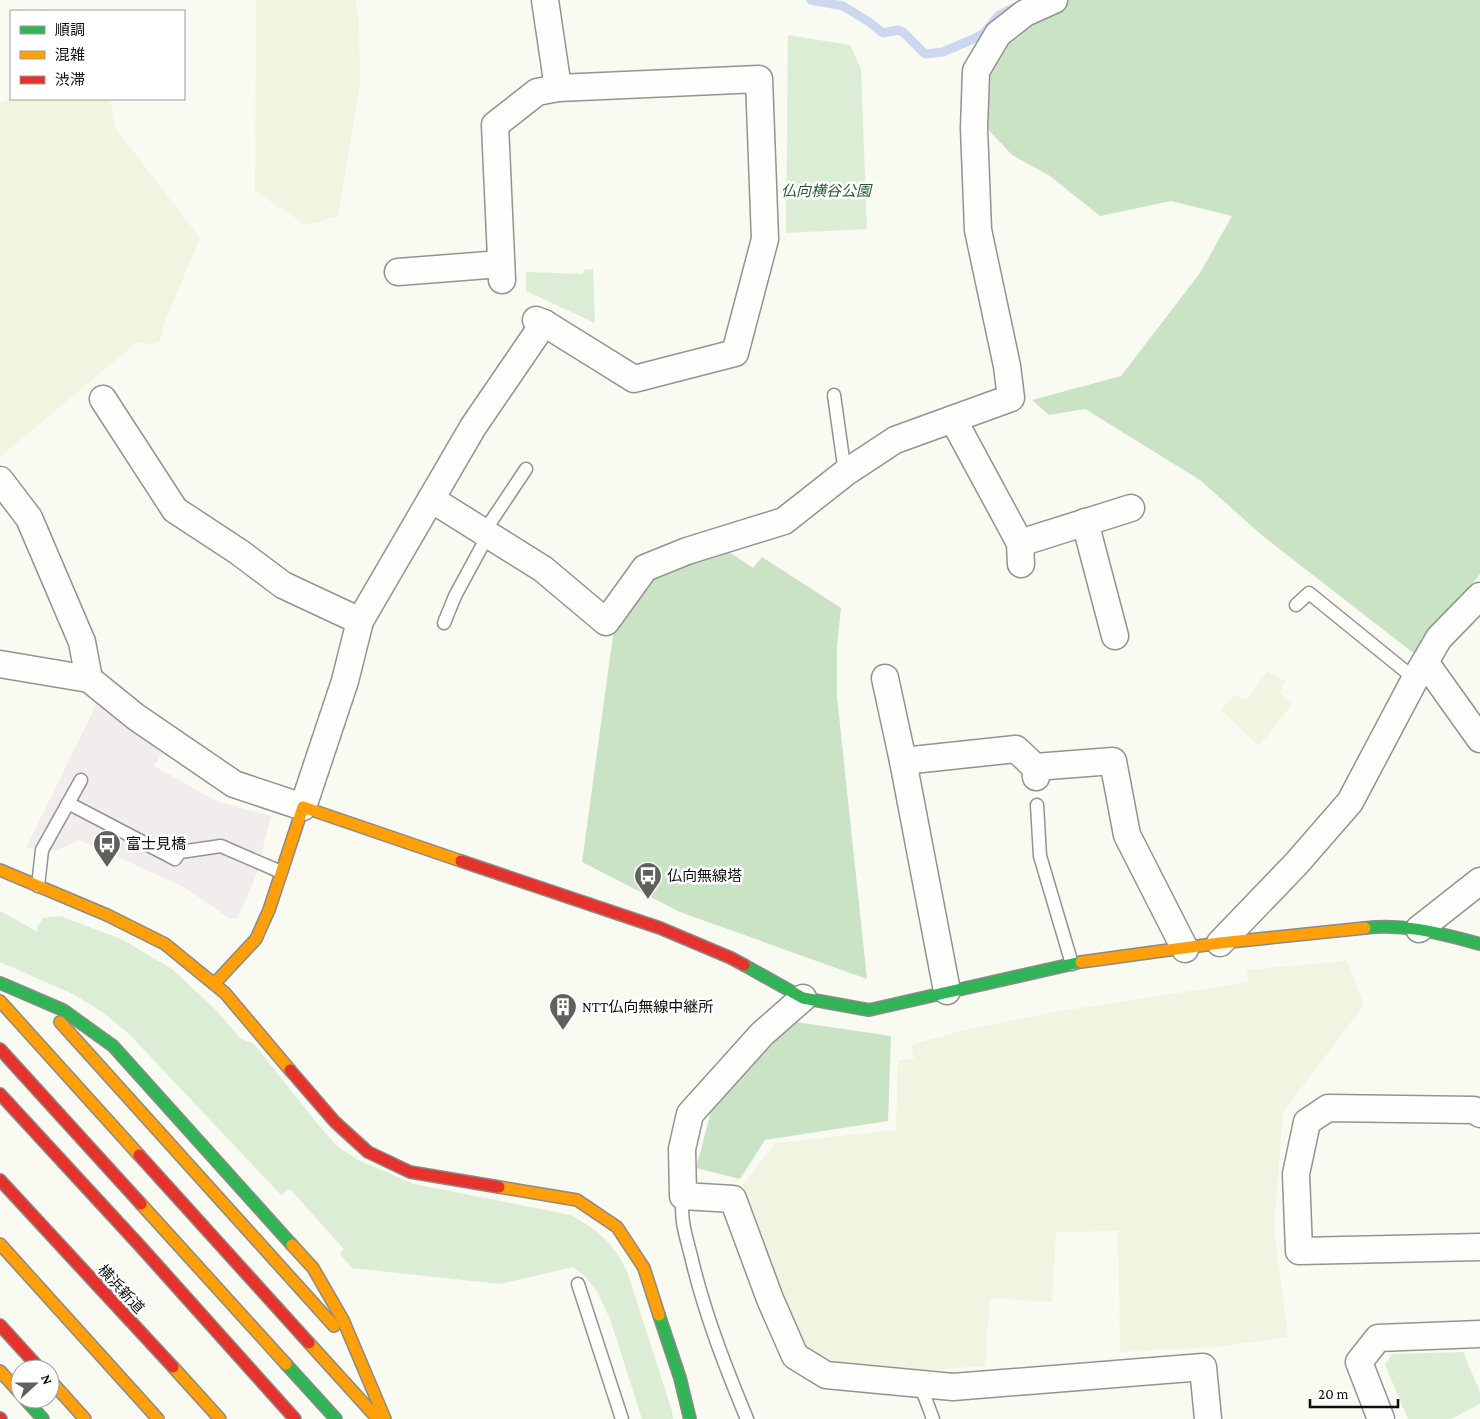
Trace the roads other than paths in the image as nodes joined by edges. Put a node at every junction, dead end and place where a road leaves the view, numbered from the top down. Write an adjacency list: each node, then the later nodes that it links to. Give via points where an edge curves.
1 (545, 0): 3 (street)
2 (1054, 0): 7 (street, via 1025,13 998,34 976,71 974,128 978,230 1007,366 1010,398)
3 (558, 88): 4 (street, via 537,92 495,125 501,272); 11 (street, via 759,79 765,239 735,353 634,380 540,322 473,426)
4 (398, 272)
5 (834, 395): 9 (lane)
6 (103, 398): 17 (street, via 175,510 283,585)
7 (953, 419): 9 (street, via 895,440); 13 (street, via 1021,554)
8 (526, 469): 14 (lane)
9 (845, 473): 14 (street, via 784,521 687,551 645,568 606,622 543,569)
10 (0, 480): 23 (street, via 29,518 82,642)
11 (431, 499): 14 (street); 17 (street)
12 (1131, 508): 13 (street)
13 (1085, 522): 19 (street)
14 (486, 534): 18 (lane)
15 (1480, 596): 21 (street, via 1439,638)
16 (1296, 605): 21 (lane, via 1309,593)
17 (360, 621): 29 (street)
18 (444, 624)
19 (1115, 636)
20 (0, 664): 23 (street)
21 (1420, 671): 24 (street); 35 (street, via 1350,802)
22 (885, 678): 25 (street)
23 (89, 680): 29 (street, via 136,717 234,784)
24 (1480, 739)
25 (903, 761): 37 (street, via 1016,749 1036,772 1113,761 1128,836); 41 (street)
26 (81, 780): 27 (lane)
27 (68, 803): 31 (lane, via 176,859 180,852 220,846); 33 (lane, via 42,850)
28 (1037, 805): 38 (lane, via 1040,856)
29 (303, 807): 31 (main road); 42 (main road, via 660,928 732,958)
30 (0, 870): 33 (main road)
31 (281, 872): 40 (main road, via 256,939)
32 (1480, 881): 34 (street)
33 (38, 886): 40 (main road, via 107,915 164,944)
34 (1419, 930): 35 (main road, via 1381,926); 36 (main road)
35 (1220, 943): 37 (main road)
36 (1480, 944)
37 (1185, 949): 38 (main road)
38 (1072, 964): 41 (main road)
39 (0, 983): 43 (main road)
40 (214, 984): 71 (main road, via 335,1122 368,1152 410,1172 577,1200 617,1227 644,1268)
41 (947, 991): 42 (main road, via 870,1010)
42 (803, 998): 49 (street, via 762,1034 690,1114 682,1149)
43 (40, 1000): 55 (main road); 55 (main road, via 63,1010 113,1046 234,1180 313,1268)
44 (0, 1001): 68 (main road)
45 (0, 1049): 67 (main road)
46 (0, 1094): 66 (main road)
47 (1480, 1114): 51 (street, via 1474,1110 1328,1108 1307,1122 1296,1174 1299,1251)
48 (0, 1180): 65 (main road, 横浜新道)
49 (683, 1196): 59 (street, via 733,1199 795,1356 826,1375); 72 (lane, via 680,1213 695,1274 725,1366)
50 (0, 1244): 64 (main road)
51 (1480, 1247)
52 (578, 1284): 70 (lane)
53 (0, 1326): 56 (main road)
54 (1480, 1334): 75 (street, via 1378,1338 1359,1362)
55 (357, 1352): 69 (main road)
56 (31, 1359)
57 (0, 1371): 58 (main road)
58 (10, 1382)
59 (920, 1384): 73 (lane); 74 (street, via 953,1387 1203,1367)
60 (60, 1391): 63 (main road)
61 (34, 1409): 62 (main road)
62 (43, 1419)
63 (85, 1419)
64 (158, 1419)
65 (220, 1419)
66 (295, 1419)
67 (336, 1419)
68 (378, 1419)
69 (385, 1419)
70 (622, 1419)
71 (690, 1419)
72 (747, 1419)
73 (933, 1419)
74 (1208, 1419)
75 (1381, 1419)

